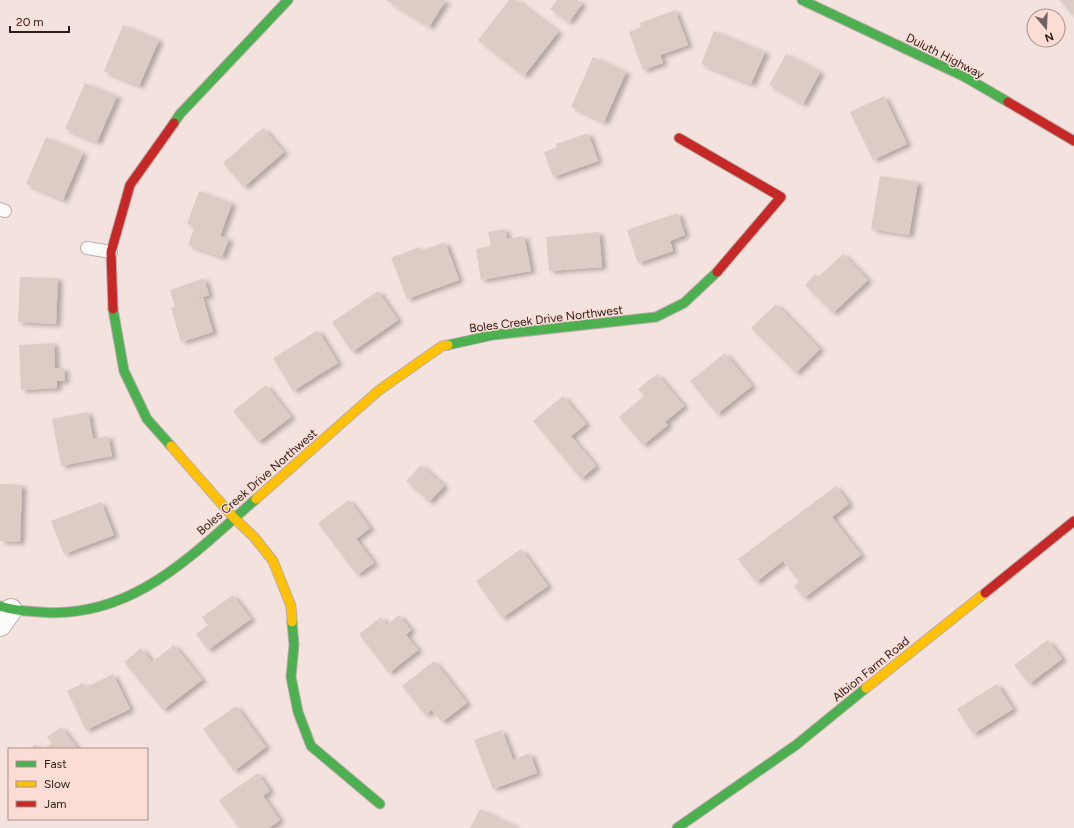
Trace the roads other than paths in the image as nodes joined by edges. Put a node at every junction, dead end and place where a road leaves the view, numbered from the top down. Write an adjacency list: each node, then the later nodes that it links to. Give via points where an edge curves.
1 (288, 0): 6 (street, via 180,114 130,185)
2 (802, 0): 4 (street, Duluth Highway, via 964,77)
3 (679, 138): 7 (street, Boles Creek Drive Northwest, via 781,197 708,282 684,303 656,317 493,335 442,346 378,391)
4 (1074, 141)
5 (87, 248): 6 (lane)
6 (111, 252): 7 (street, via 113,318 124,371 147,419)
7 (234, 518): 9 (street, Boles Creek Drive Northwest, via 181,565 142,590 104,607 59,614); 10 (street, via 254,537 273,561 291,606 294,645 291,677 298,712 311,746)
8 (1074, 521): 11 (street, Albion Farm Road, via 796,745)
9 (4, 614)
10 (380, 804)
11 (677, 828)

